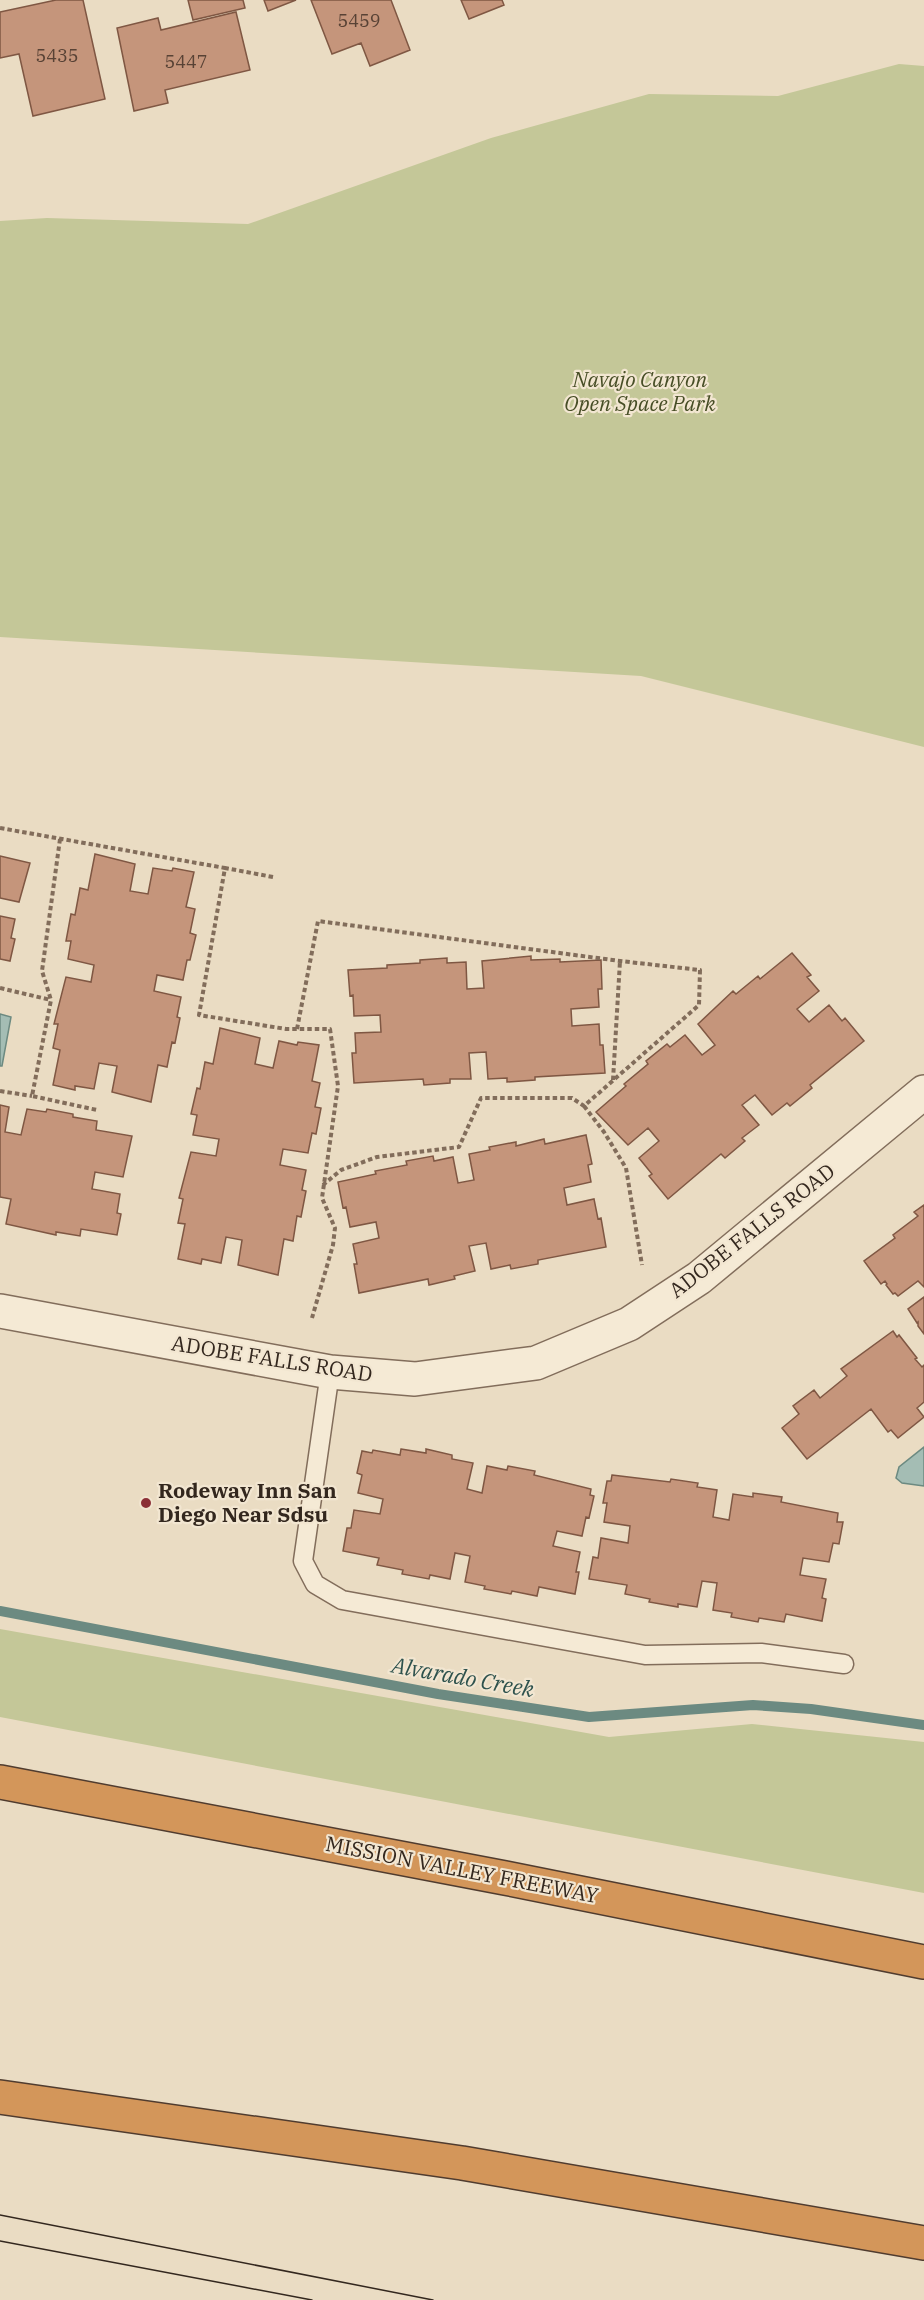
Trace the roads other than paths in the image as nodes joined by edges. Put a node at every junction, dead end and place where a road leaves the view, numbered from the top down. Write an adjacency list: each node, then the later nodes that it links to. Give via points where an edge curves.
1 (924, 1092): 3 (street, ADOBE FALLS ROAD, via 699,1278 629,1324 536,1363 416,1379)
2 (0, 1311): 3 (street, ADOBE FALLS ROAD)
3 (330, 1372): 4 (lane, via 303,1561 315,1584 342,1600 645,1655 761,1653)
4 (844, 1664)
5 (0, 1782): 6 (highway, MISSION VALLEY FREEWAY)
6 (924, 1962)
7 (0, 2097): 8 (highway, via 462,2163)
8 (924, 2243)

